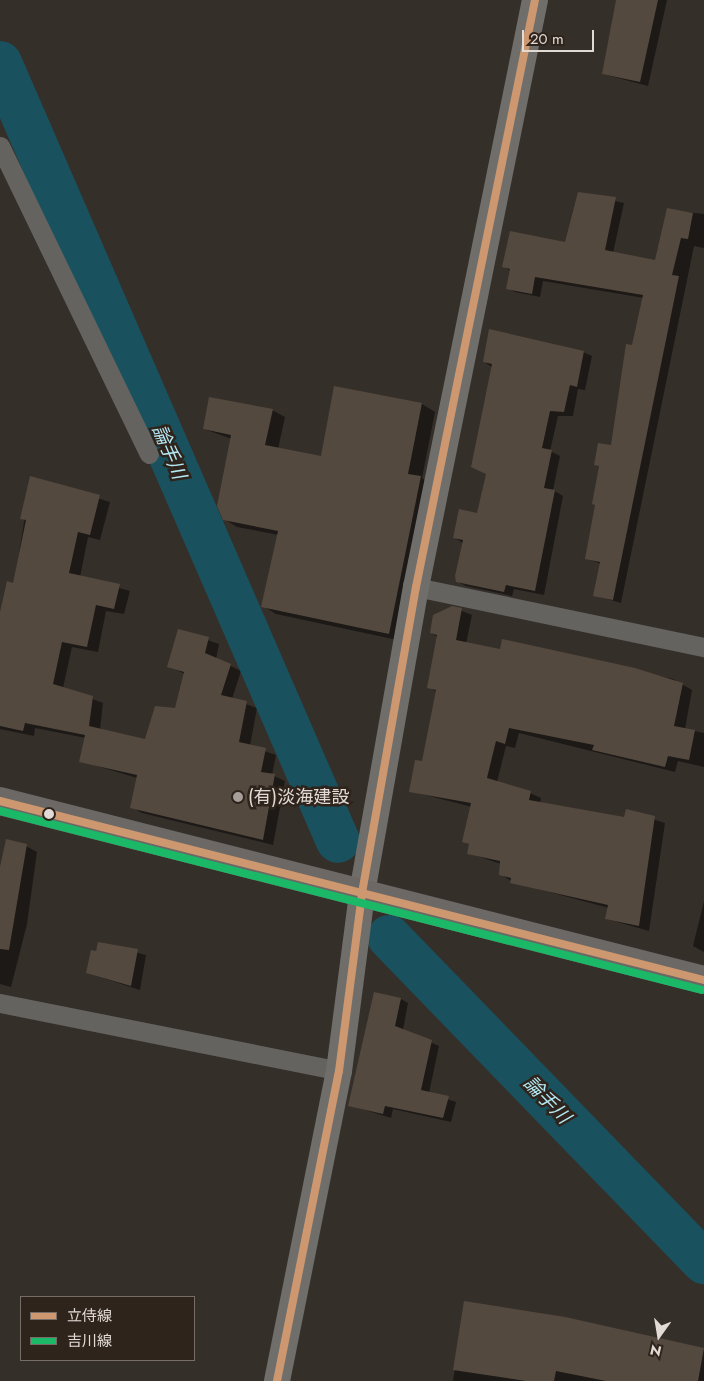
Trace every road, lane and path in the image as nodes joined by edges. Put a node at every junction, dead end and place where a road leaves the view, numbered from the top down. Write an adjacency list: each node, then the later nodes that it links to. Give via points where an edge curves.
1 (535, 0): 4 (street)
2 (0, 146): 3 (street)
3 (149, 454)
4 (416, 587): 5 (street); 7 (street)
5 (704, 647)
6 (0, 801): 7 (highway)
7 (362, 893): 8 (highway); 10 (street)
8 (704, 980)
9 (0, 1003): 10 (street)
10 (338, 1071): 11 (street)
11 (277, 1381)

